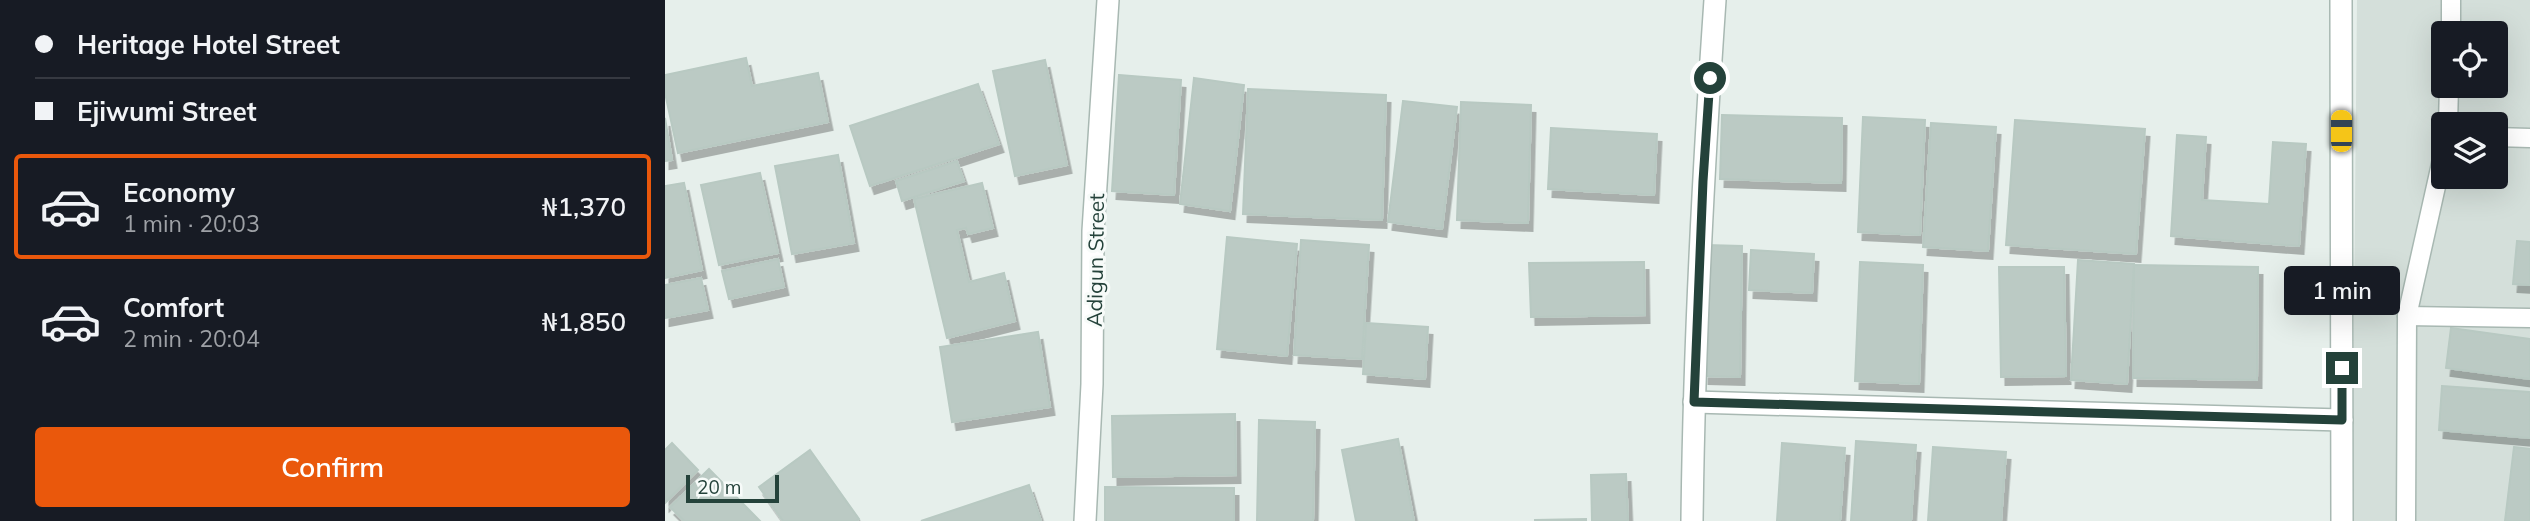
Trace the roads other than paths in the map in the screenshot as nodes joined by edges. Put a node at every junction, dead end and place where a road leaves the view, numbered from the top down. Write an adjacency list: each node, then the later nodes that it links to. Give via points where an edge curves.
1 (1108, 0): 13 (street, Adigun Street, via 1093,231 1093,384)
2 (1715, 0): 11 (street)
3 (2341, 0): 12 (street)
4 (2451, 0): 5 (lane)
5 (2451, 21)
6 (2508, 137): 7 (lane)
7 (2530, 138)
8 (2435, 189): 9 (lane)
9 (2407, 316): 10 (lane); 16 (lane)
10 (2530, 318)
11 (1694, 402): 12 (street); 14 (street)
12 (2342, 420): 15 (street)
13 (1085, 521)
14 (1692, 521)
15 (2342, 521)
16 (2406, 521)

